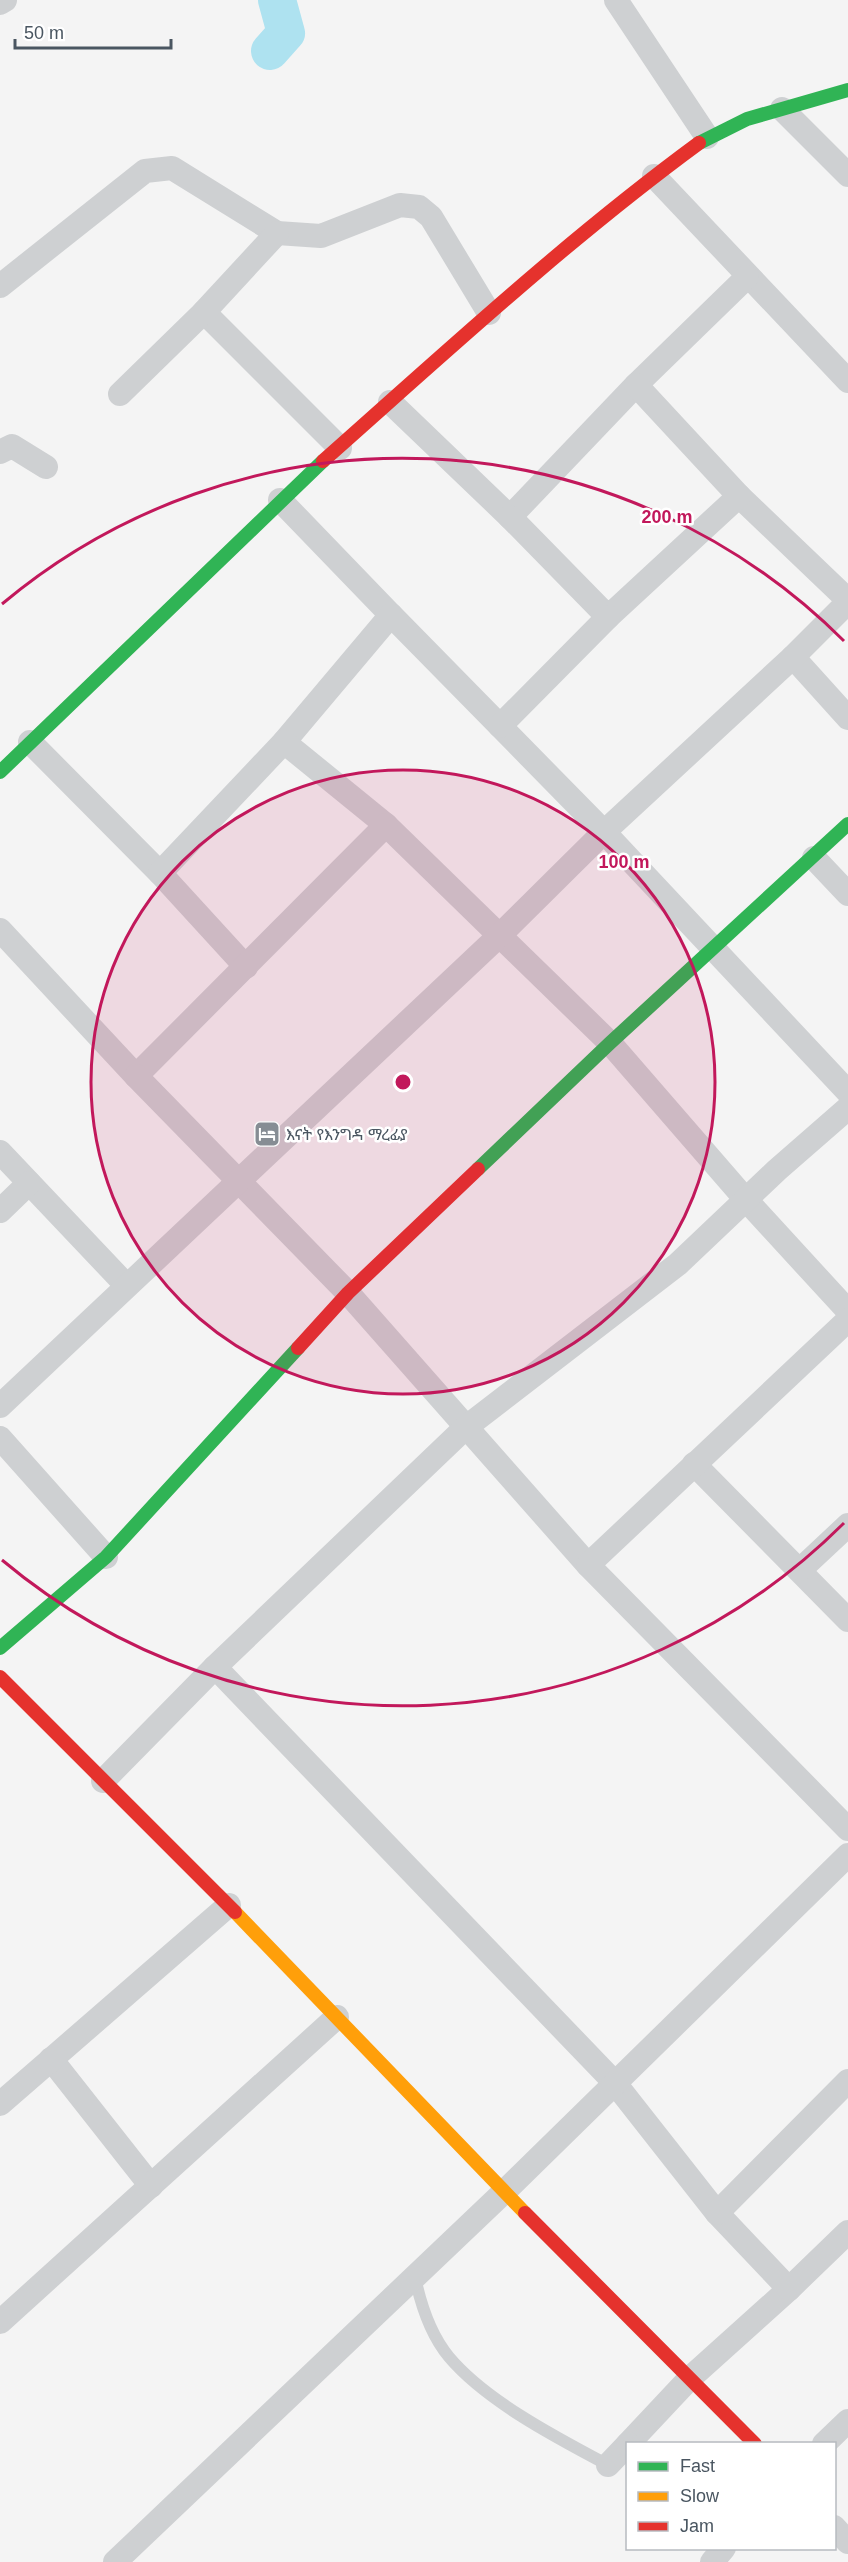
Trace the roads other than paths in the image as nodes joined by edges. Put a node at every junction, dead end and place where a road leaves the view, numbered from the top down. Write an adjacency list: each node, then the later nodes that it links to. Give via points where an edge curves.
1 (5, 0): 3 (street)
2 (616, 0): 6 (street)
3 (0, 3)
4 (848, 90): 5 (street)
5 (782, 109): 6 (street); 7 (street)
6 (707, 137): 8 (street)
7 (848, 175)
8 (654, 176): 10 (street); 13 (street)
9 (278, 233): 11 (street, via 172,168 145,171); 12 (street); 13 (street, via 321,236 400,205 419,207 430,218)
10 (747, 277): 14 (street); 15 (street)
11 (0, 286)
12 (204, 312): 16 (street); 18 (street)
13 (489, 313): 17 (street)
14 (848, 381)
15 (636, 385): 21 (street); 23 (street)
16 (120, 394)
17 (390, 402): 18 (street); 23 (street)
18 (340, 448): 22 (street)
19 (0, 452): 20 (street, via 12,446)
20 (46, 467)
21 (740, 496): 24 (street); 26 (street)
22 (279, 501): 25 (street); 31 (street)
23 (510, 517): 26 (street)
24 (848, 601): 27 (street)
25 (391, 615): 29 (street); 30 (street)
26 (608, 617): 29 (street)
27 (793, 657): 28 (street); 35 (street)
28 (848, 718)
29 (500, 726): 35 (street)
30 (284, 741): 34 (street); 37 (street)
31 (30, 742): 32 (street); 37 (street)
32 (3, 764)
33 (848, 824): 36 (street)
34 (386, 825): 40 (street); 42 (street)
35 (604, 832): 40 (street); 41 (street)
36 (814, 858): 38 (street); 41 (street)
37 (160, 873): 42 (street)
38 (848, 894)
39 (0, 930): 44 (street)
40 (500, 935): 43 (street); 48 (street)
41 (713, 949): 43 (street); 45 (street)
42 (246, 967): 44 (street)
43 (610, 1043): 50 (street); 53 (street)
44 (136, 1076): 48 (street)
45 (848, 1092)
46 (848, 1108): 50 (street)
47 (0, 1152): 49 (street)
48 (239, 1181): 52 (street); 53 (street)
49 (29, 1183): 51 (street); 52 (street)
50 (747, 1201): 54 (street); 57 (street, via 678,1264)
51 (0, 1211)
52 (126, 1285): 56 (street)
53 (348, 1293): 57 (street); 61 (street)
54 (848, 1311)
55 (848, 1320): 59 (street)
56 (0, 1406)
57 (465, 1428): 62 (street); 66 (street)
58 (0, 1438): 61 (street)
59 (694, 1464): 62 (street); 63 (street)
60 (848, 1525): 63 (street)
61 (106, 1557): 65 (street)
62 (588, 1565): 69 (street)
63 (801, 1569): 64 (street)
64 (848, 1620)
65 (0, 1648)
66 (215, 1666): 68 (street); 75 (street)
67 (0, 1677): 68 (street)
68 (103, 1782): 71 (street)
69 (848, 1829)
70 (848, 1855): 75 (street)
71 (229, 1905): 72 (street); 73 (street)
72 (337, 2017): 77 (street); 78 (street)
73 (51, 2060): 76 (street); 77 (street)
74 (848, 2080): 79 (street)
75 (614, 2082): 78 (street); 79 (street)
76 (0, 2104)
77 (151, 2186): 83 (street)
78 (504, 2193): 81 (street); 84 (street)
79 (717, 2213): 82 (street)
80 (848, 2232): 82 (street)
81 (414, 2277): 90 (lane, via 428,2324 448,2356 465,2373 551,2434); 94 (street)
82 (789, 2289): 84 (street)
83 (0, 2322)
84 (689, 2379): 86 (street); 87 (street)
85 (848, 2421): 88 (street)
86 (630, 2442)
87 (753, 2442)
88 (826, 2442)
89 (626, 2446): 90 (street)
90 (608, 2465)
91 (836, 2529): 92 (street)
92 (848, 2542)
93 (722, 2550): 95 (street)
94 (115, 2562)
95 (712, 2562)

